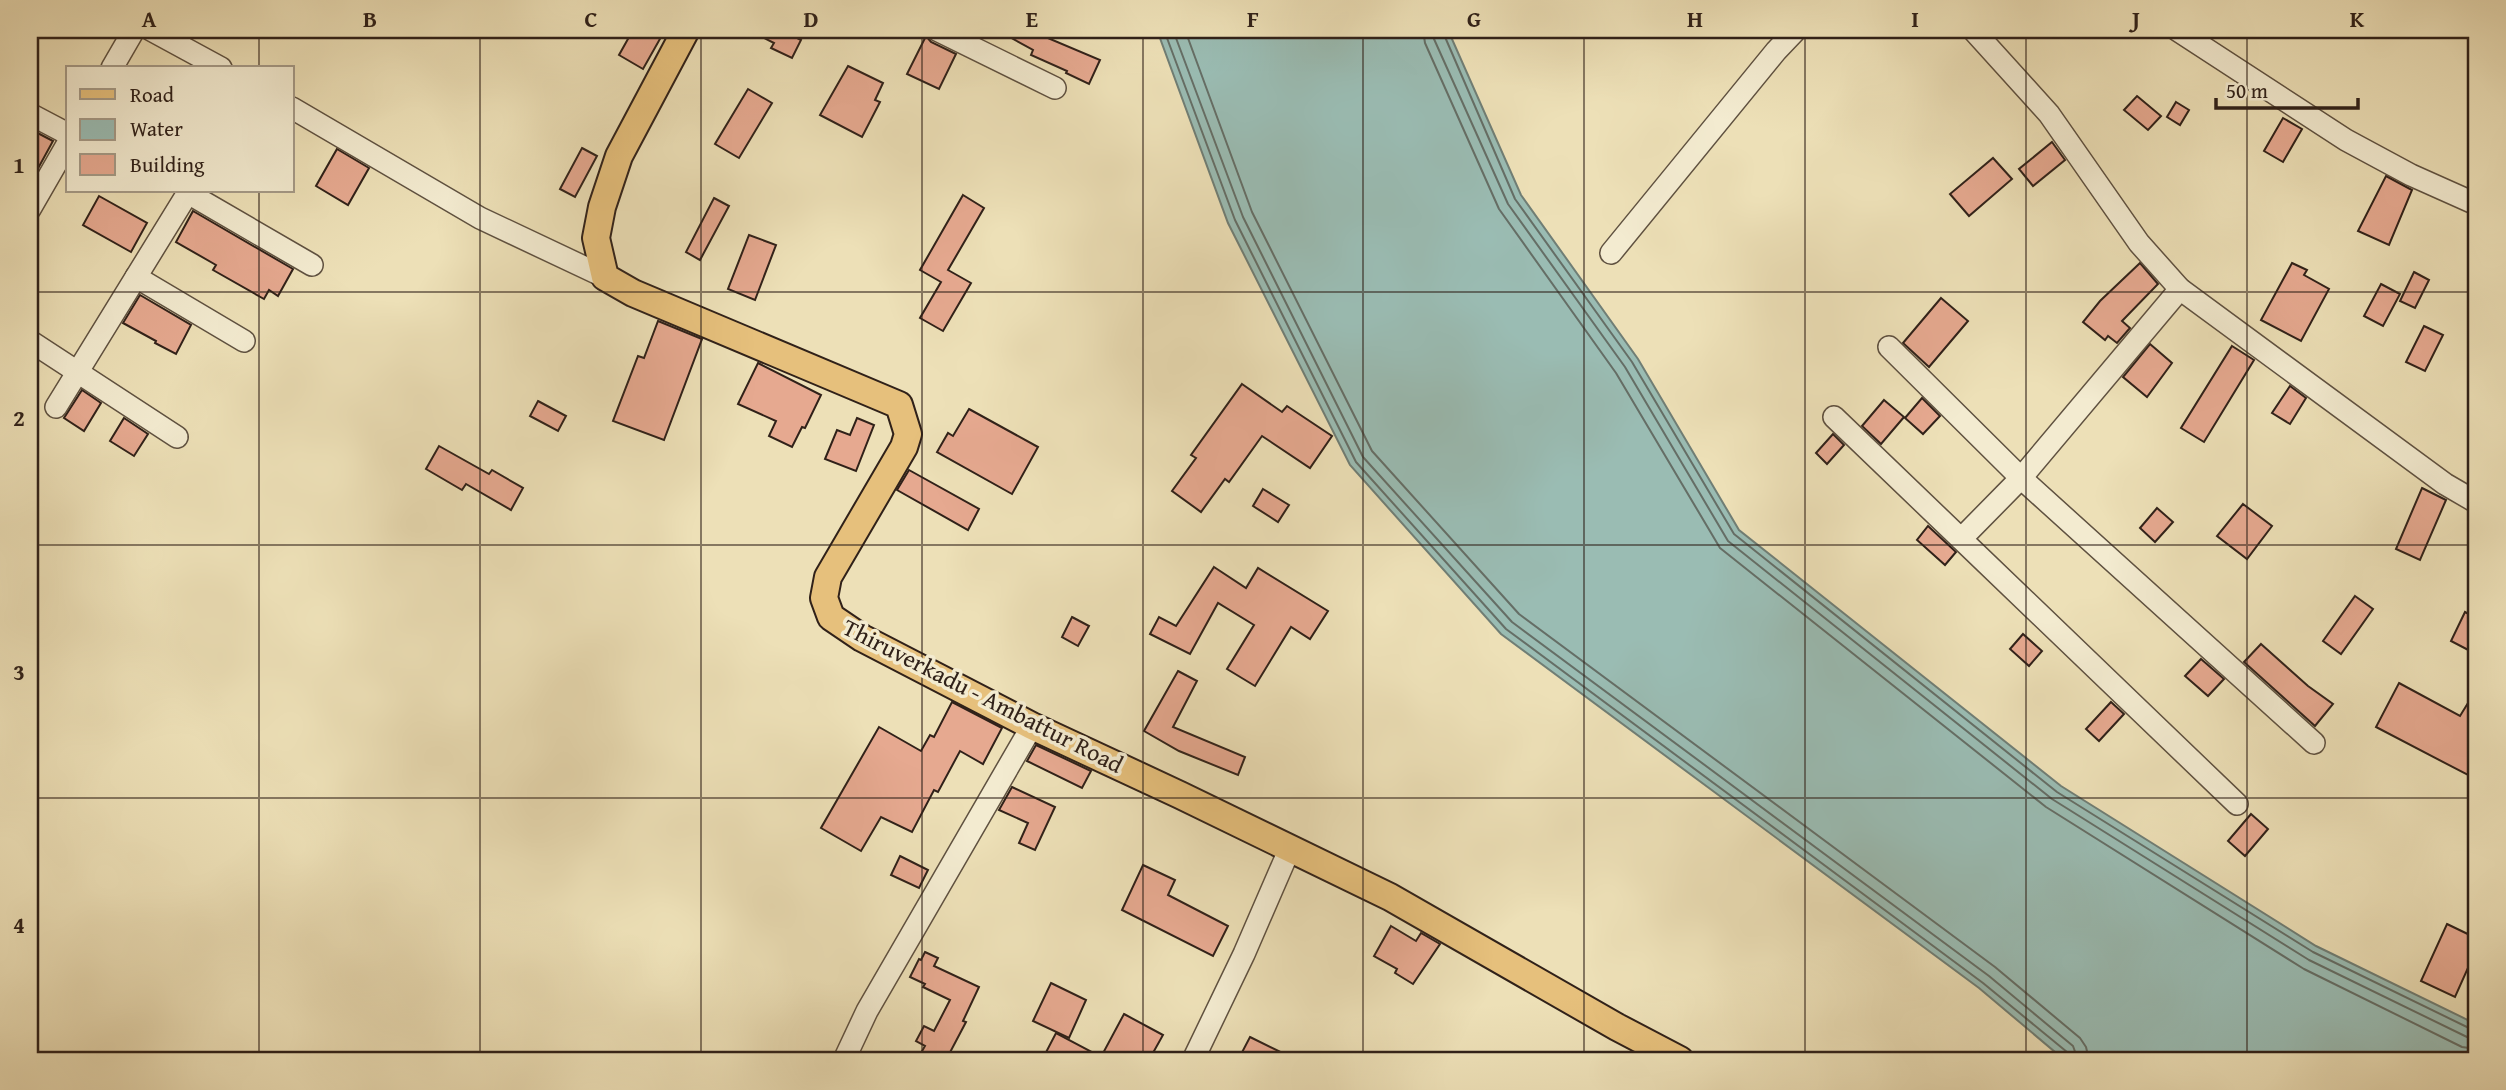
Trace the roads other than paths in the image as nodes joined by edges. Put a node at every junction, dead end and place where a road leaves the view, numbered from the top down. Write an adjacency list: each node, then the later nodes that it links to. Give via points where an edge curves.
1 (134, 30): 8 (street)
2 (151, 30): 9 (street)
3 (685, 30): 21 (main road, via 619,156 602,207 596,238)
4 (937, 30): 10 (street)
5 (1796, 30): 18 (street)
6 (1973, 30): 22 (street, via 2049,114 2139,243)
7 (2177, 30): 16 (street, via 2346,140)
8 (113, 66)
9 (217, 66)
10 (1055, 88)
11 (294, 109): 21 (street, via 480,218)
12 (30, 114): 13 (street)
13 (66, 133)
14 (66, 146): 17 (street)
15 (189, 192): 19 (street); 20 (street)
16 (2476, 204)
17 (30, 209)
18 (1611, 253)
19 (312, 265)
20 (136, 277): 24 (street); 26 (street)
21 (605, 277): 33 (main road, Thiruverkadu - Ambattur Road, via 899,405 908,434 904,447 828,577 824,598 831,617 862,638)
22 (2180, 289): 30 (street); 31 (street)
23 (30, 341): 26 (street)
24 (244, 341)
25 (1889, 347): 30 (street)
26 (78, 371): 27 (street); 29 (street)
27 (56, 407)
28 (1834, 417): 32 (street)
29 (177, 437)
30 (2021, 478): 32 (street); 34 (street)
31 (2476, 502)
32 (1961, 539): 35 (street)
33 (1032, 726): 36 (main road, Thiruverkadu - Ambattur Road); 38 (street, via 867,1010)
34 (2314, 743)
35 (2237, 804)
36 (1290, 848): 37 (main road, Thiruverkadu - Ambattur Road, via 1390,897); 39 (street)
37 (1672, 1059)
38 (844, 1060)
39 (1193, 1060)

